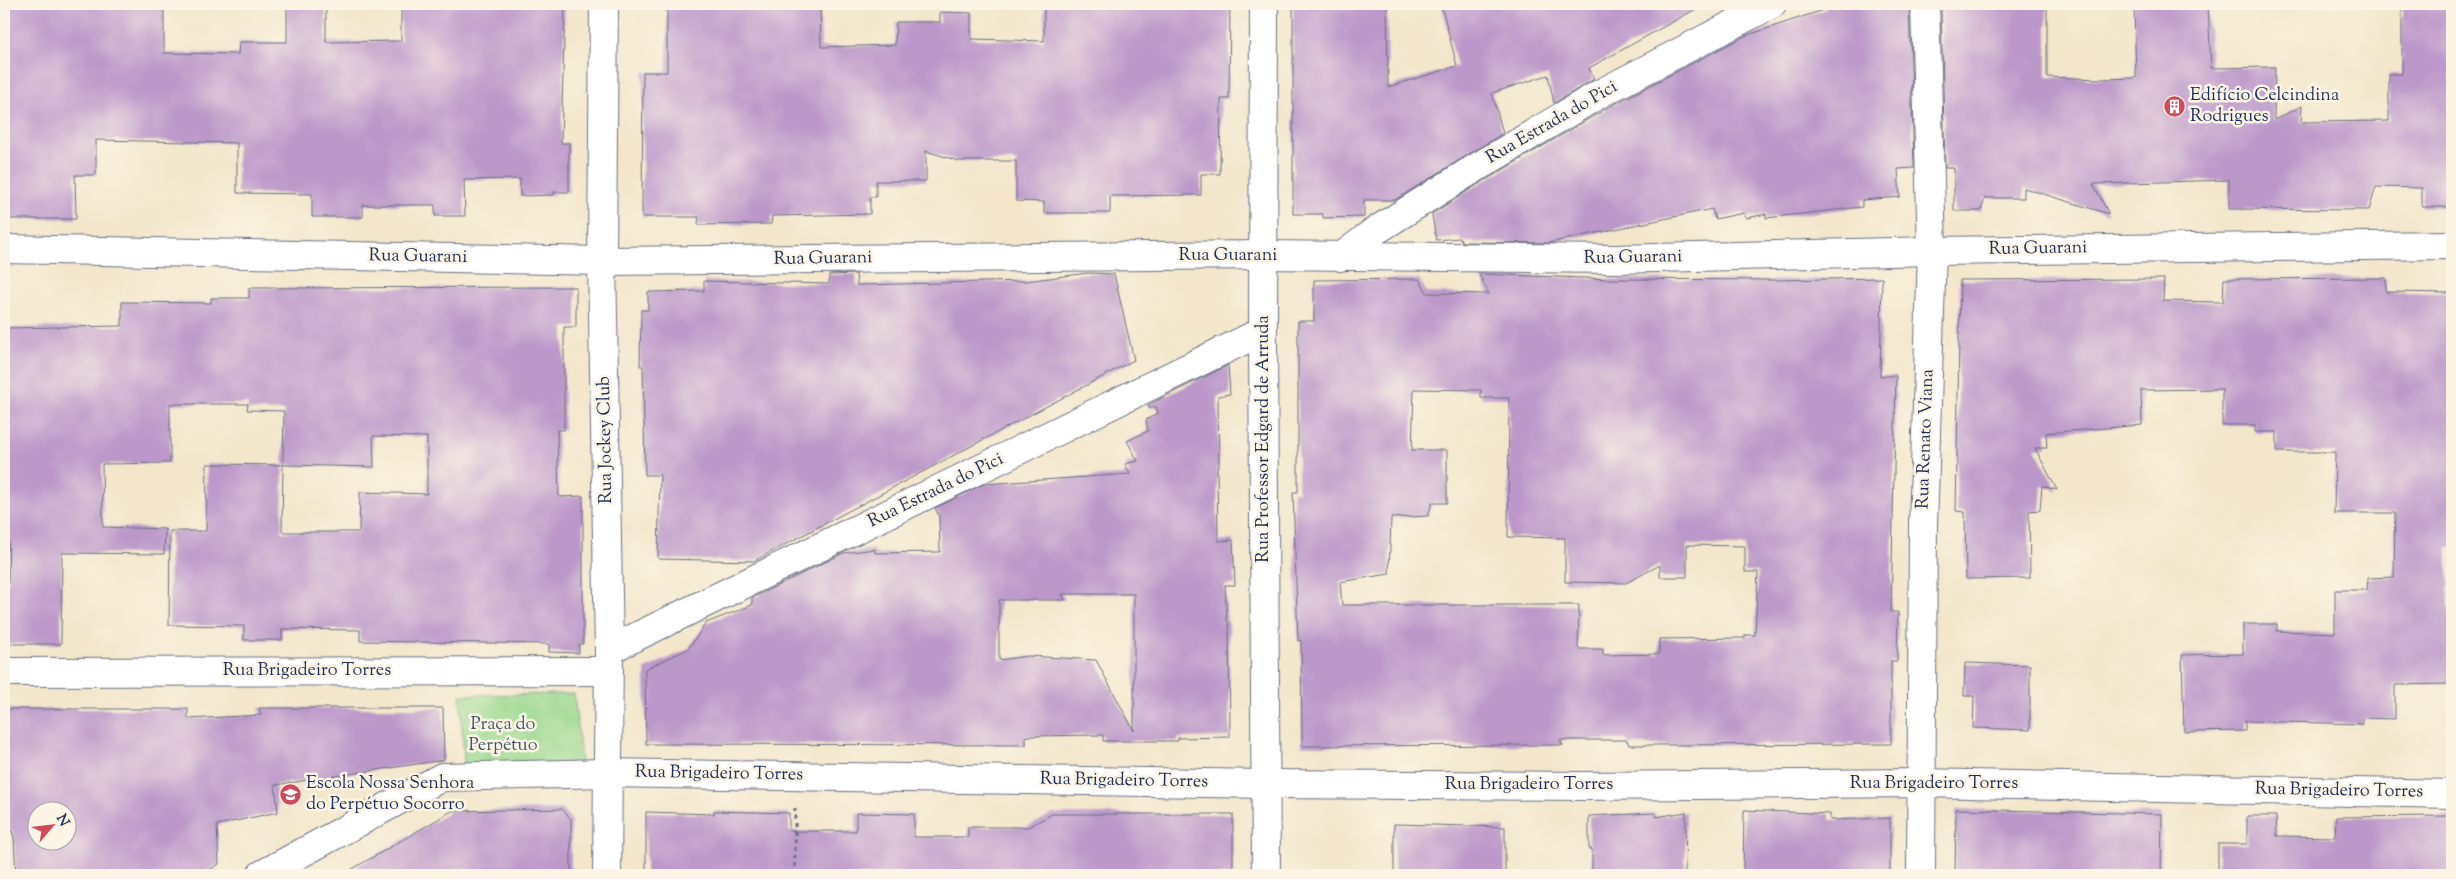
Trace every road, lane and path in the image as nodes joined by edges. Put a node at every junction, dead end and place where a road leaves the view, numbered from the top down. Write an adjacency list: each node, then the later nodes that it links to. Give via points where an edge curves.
1 (604, 4): 10 (street, Rua Jockey Club)
2 (1264, 4): 8 (street, Rua Professor Edgard de Arruda)
3 (1772, 4): 9 (street, Rua Estrada do Pici, via 1601,93 1456,180 1372,233)
4 (1925, 4): 7 (street, Rua Renato Viana)
5 (2452, 245): 7 (street, Rua Guarani)
6 (4, 249): 10 (street, Rua Guarani)
7 (1932, 250): 9 (street, Rua Guarani, via 1616,260); 16 (street, Rua Renato Viana, via 1923,526)
8 (1263, 255): 9 (street, Rua Guarani); 10 (street, Rua Guarani); 11 (street, Rua Professor Edgard de Arruda)
9 (1341, 257)
10 (602, 261): 12 (street, Rua Jockey Club)
11 (1263, 331): 12 (street, Rua Estrada do Pici); 17 (street, Rua Professor Edgard de Arruda)
12 (610, 661): 13 (street, Rua Brigadeiro Torres); 14 (street, Rua Jockey Club)
13 (4, 672)
14 (606, 773): 15 (street, Rua Brigadeiro Torres); 19 (street, via 442,777); 20 (street, Rua Jockey Club)
15 (795, 775): 17 (street, Rua Brigadeiro Torres); 21 (path)
16 (1921, 783): 17 (street, Rua Brigadeiro Torres); 18 (street, Rua Brigadeiro Torres); 23 (street, Rua Renato Viana)
17 (1265, 784): 22 (street, Rua Professor Edgard de Arruda)
18 (2452, 794)
19 (261, 875)
20 (607, 875)
21 (795, 875)
22 (1266, 875)
23 (1920, 875)

